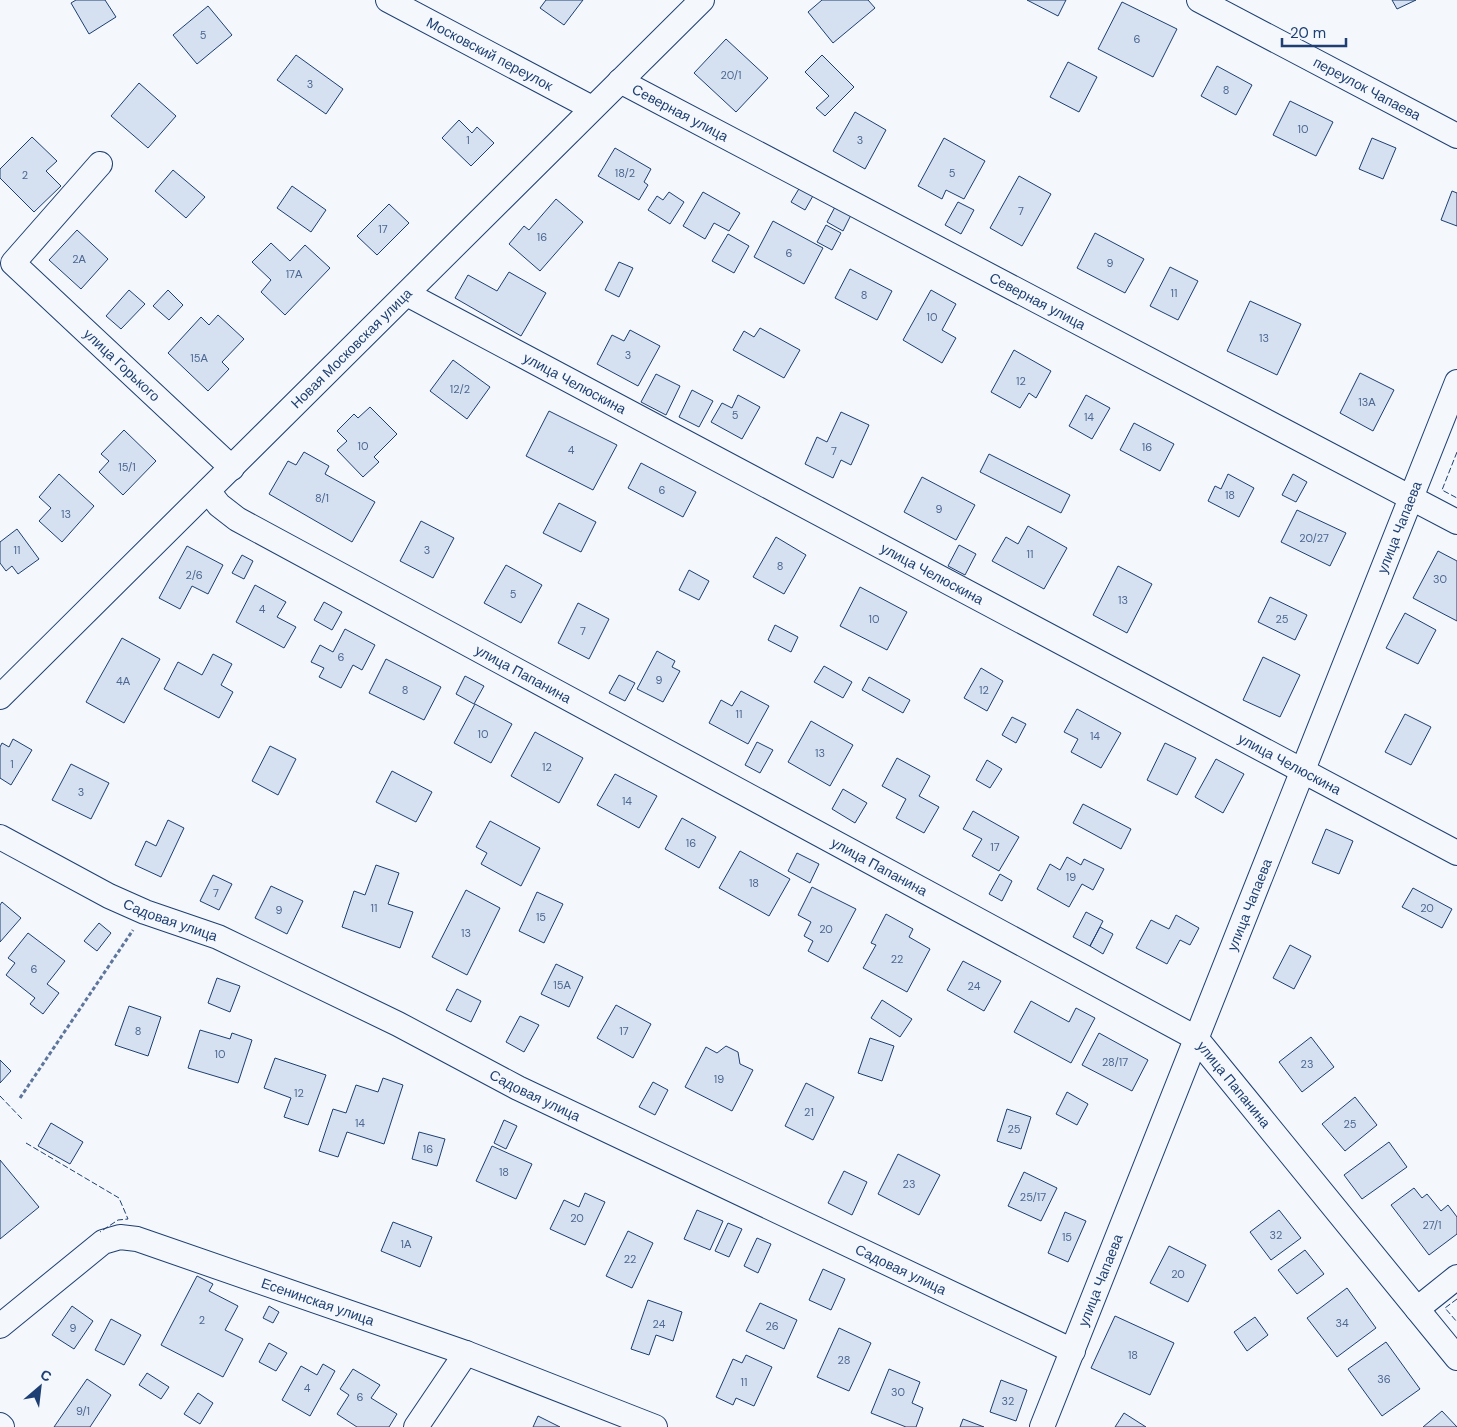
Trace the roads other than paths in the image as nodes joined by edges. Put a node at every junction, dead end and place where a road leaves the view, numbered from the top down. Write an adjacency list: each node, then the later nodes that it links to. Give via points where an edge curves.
1 (388, 0): 5 (street, Московский переулок)
2 (702, 0): 4 (street, Новая Московская улица)
3 (1199, 0): 6 (street, переулок Чапаева)
4 (620, 81): 5 (street, Новая Московская улица); 12 (street, Северная улица)
5 (592, 108): 8 (street, Новая Московская улица)
6 (1457, 136)
7 (100, 164): 10 (street, улица Горького, via 13,263)
8 (407, 294): 10 (street, Новая Московская улица); 15 (street, улица Челюскина)
9 (1457, 382): 12 (street, улица Чапаева)
10 (232, 468): 11 (street, Новая Московская улица)
11 (208, 491): 14 (street, Новая Московская улица); 18 (street, улица Папанина, via 237,519)
12 (1410, 497): 13 (street, Северная улица); 15 (street, улица Чапаева)
13 (1457, 522)
14 (0, 697)
15 (1304, 772): 17 (street, улица Челюскина); 18 (street, улица Чапаева)
16 (0, 837): 22 (street, Садовая улица, via 109,896 218,937 398,1024 518,1088)
17 (1457, 853)
18 (1196, 1038): 20 (street, улица Папанина); 22 (street, улица Чапаева)
19 (1457, 1277): 20 (street)
20 (1417, 1310): 24 (street, улица Папанина)
21 (0, 1326): 23 (street, Есенинская улица, via 103,1242 120,1237 137,1239)
22 (1073, 1351): 27 (street, улица Чапаева)
23 (466, 1353): 25 (street); 26 (street, Есенинская улица)
24 (1457, 1358)
25 (416, 1427)
26 (654, 1427)
27 (1042, 1427)

